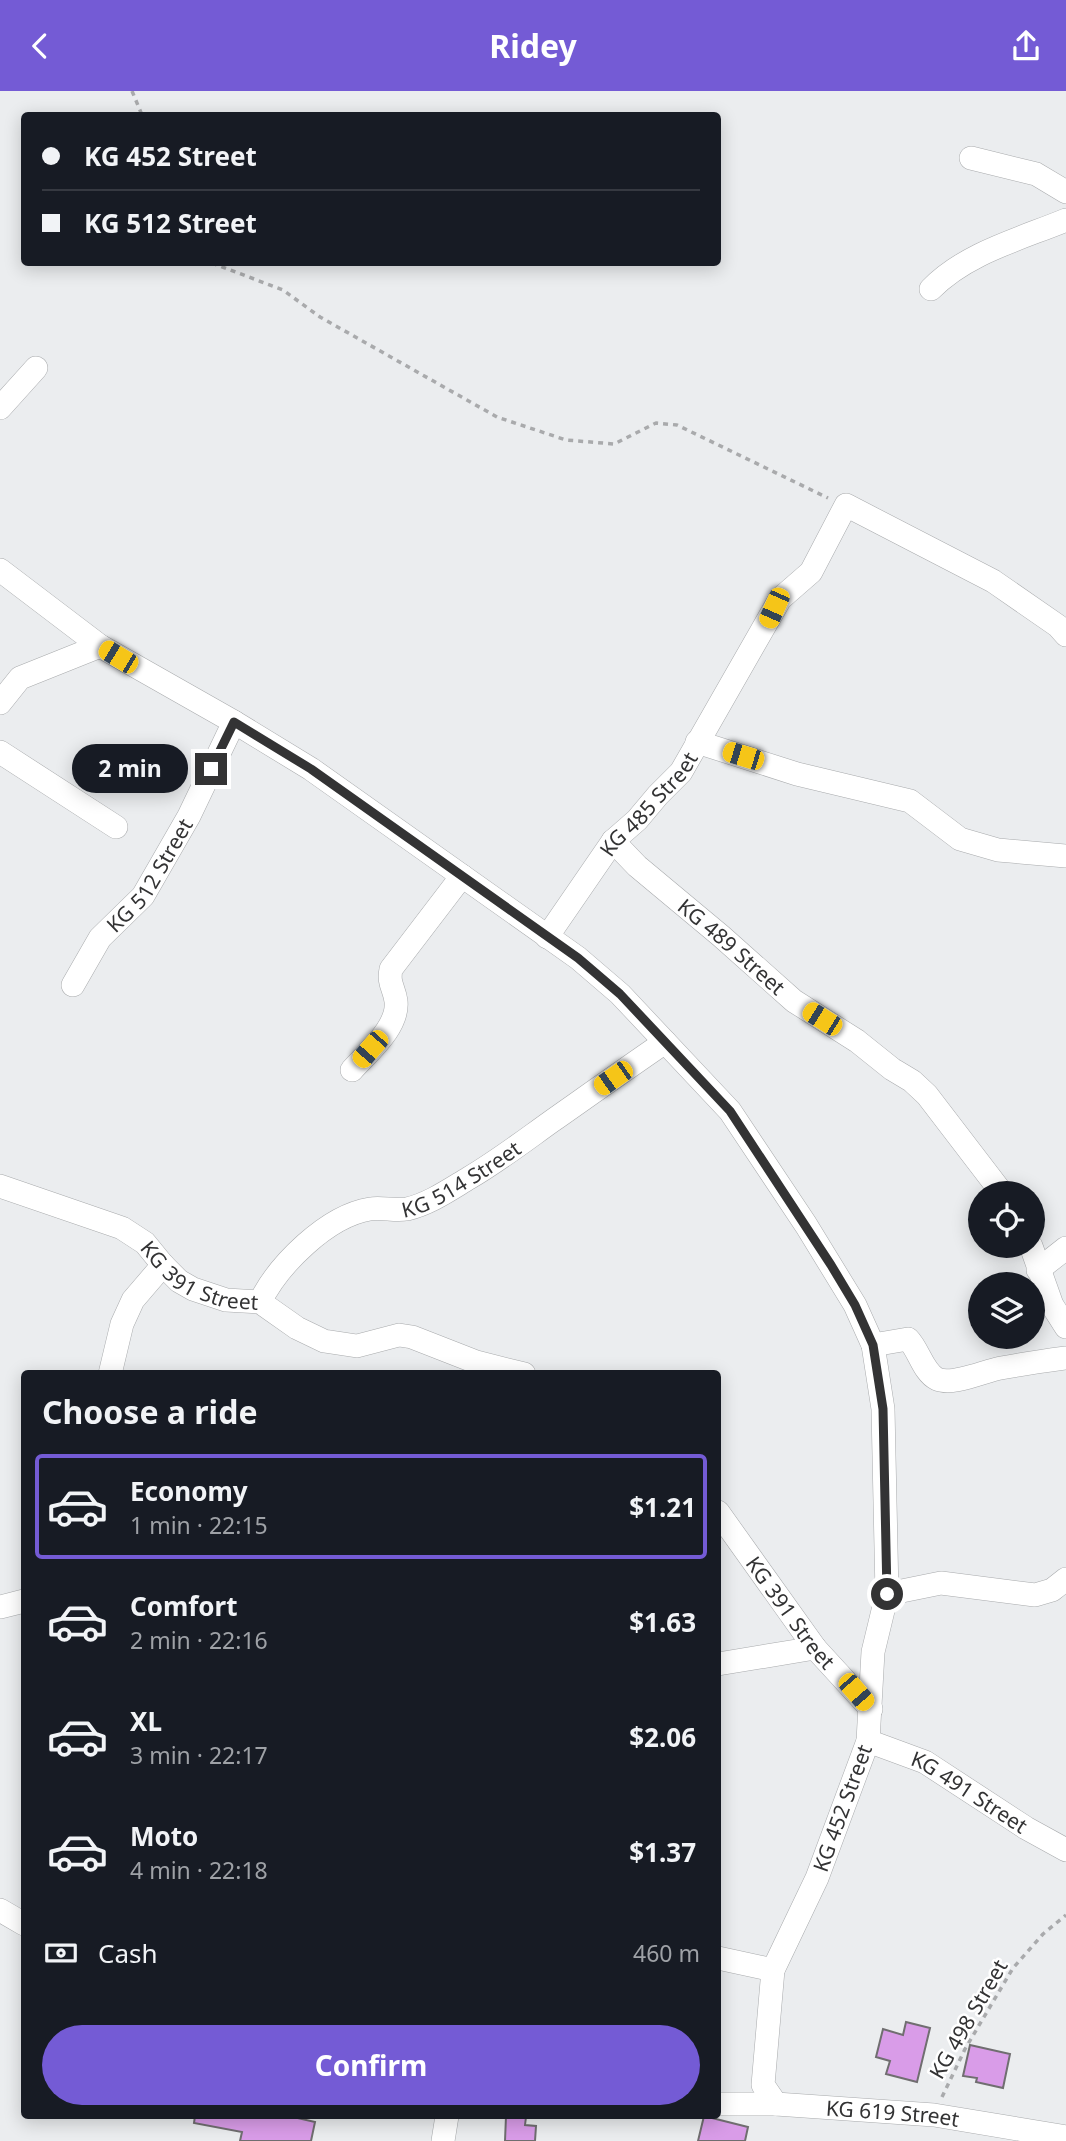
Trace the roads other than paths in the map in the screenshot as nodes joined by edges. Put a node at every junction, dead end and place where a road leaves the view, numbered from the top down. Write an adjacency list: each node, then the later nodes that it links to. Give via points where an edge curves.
1 (971, 158): 2 (street, via 1036,174)
2 (1066, 192)
3 (1066, 220): 4 (street, via 976,257)
4 (930, 289)
5 (36, 368): 6 (street)
6 (0, 408)
7 (0, 570): 9 (street, KG 452 Street)
8 (1066, 635): 12 (street, KG 485 Street, via 993,581 846,505 811,572 780,599)
9 (100, 646): 10 (street, via 20,678); 11 (street, KG 452 Street)
10 (0, 703)
11 (234, 722): 17 (street, KG 452 Street, via 311,769); 19 (street, KG 512 Street, via 143,896 100,938)
12 (698, 742): 15 (street, KG 485 Street, via 681,772); 16 (street, via 797,774 910,801 960,839 998,850)
13 (0, 752): 14 (street)
14 (116, 827)
15 (613, 841): 18 (street, KG 485 Street); 22 (street, KG 489 Street, via 794,1001 912,1081)
16 (1066, 856)
17 (462, 876): 18 (street, KG 452 Street); 21 (street, via 391,969 394,1016)
18 (547, 937): 20 (street, KG 452 Street, via 620,994)
19 (73, 985)
20 (665, 1042): 28 (street, KG 514 Street, via 487,1168 435,1198 393,1211 368,1209 317,1234 290,1258); 30 (street, KG 452 Street, via 730,1111 855,1305)
21 (352, 1070)
22 (993, 1181)
23 (0, 1186): 26 (street, KG 391 Street, via 134,1233)
24 (1066, 1248): 27 (street)
25 (1034, 1258): 27 (street)
26 (163, 1265): 28 (street, KG 391 Street, via 193,1289 226,1300); 32 (street, via 133,1300)
27 (1038, 1270): 29 (street)
28 (260, 1303): 33 (street, KG 391 Street, via 324,1341 357,1346 399,1335 412,1337)
29 (1066, 1327)
30 (873, 1345): 31 (street, via 908,1339 927,1370 942,1380); 36 (street, KG 452 Street, via 883,1409)
31 (1066, 1358)
32 (111, 1370)
33 (508, 1370)
34 (721, 1516): 39 (street, KG 391 Street)
35 (1066, 1579): 36 (street, via 1035,1595 941,1583)
36 (887, 1594): 41 (street, KG 452 Street, via 873,1652)
37 (21, 1602): 38 (street)
38 (0, 1607)
39 (815, 1649): 40 (street); 41 (street, KG 391 Street)
40 (721, 1664)
41 (871, 1709): 42 (street, KG 452 Street)
42 (868, 1741): 43 (street, KG 491 Street, via 925,1762); 47 (street, KG 452 Street, via 817,1878)
43 (1066, 1850)
44 (0, 1910): 45 (street)
45 (21, 1922)
46 (721, 1959): 47 (street)
47 (773, 1970): 48 (street, KG 452 Street, via 763,2085)
48 (776, 2103): 49 (street, KG 619 Street); 51 (street, KG 619 Street, via 934,2115)
49 (721, 2104)
50 (447, 2119): 52 (street)
51 (1059, 2138)
52 (443, 2141)

